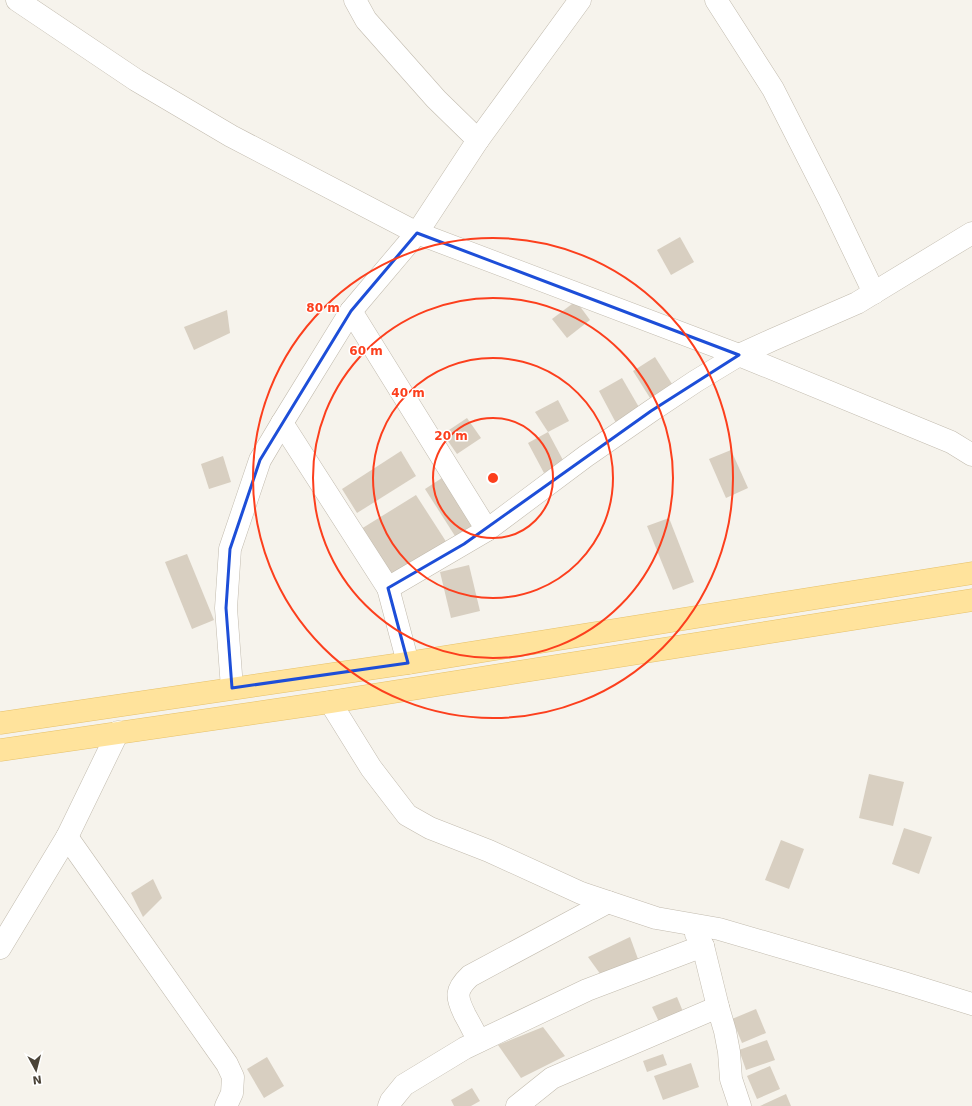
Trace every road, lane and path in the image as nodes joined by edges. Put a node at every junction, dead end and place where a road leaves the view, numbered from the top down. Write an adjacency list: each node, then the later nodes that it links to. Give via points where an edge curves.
1 (17, 0): 6 (street, via 136,80 231,136)
2 (355, 0): 5 (street, via 366,20 436,99)
3 (580, 0): 5 (street)
4 (716, 0): 8 (street, via 773,89)
5 (478, 140): 6 (street)
6 (417, 233): 9 (street); 10 (street)
7 (972, 233): 8 (street)
8 (874, 293): 10 (street)
9 (351, 311): 11 (street); 13 (street)
10 (739, 355): 12 (street, via 950,442); 13 (street, via 651,410)
11 (282, 423): 15 (street); 18 (street, via 260,460 230,549 226,608)
12 (972, 455)
13 (487, 530): 15 (street)
14 (972, 573): 17 (main road)
15 (388, 588): 17 (street)
16 (972, 600): 19 (main road)
17 (408, 663): 18 (main road)
18 (232, 688): 20 (main road)
19 (330, 702): 21 (main road); 24 (street, via 370,768 407,815 430,828 489,851 581,893)
20 (0, 723)
21 (118, 732): 22 (main road); 23 (street)
22 (0, 750)
23 (67, 837): 27 (street); 31 (street, via 227,1064 233,1077 232,1093)
24 (608, 902): 25 (street, via 656,918); 30 (street, via 470,976 462,984 458,994 459,1003)
25 (686, 923): 26 (street); 28 (street, via 719,929)
26 (703, 946): 29 (street); 30 (street, via 587,990)
27 (0, 948)
28 (972, 1004)
29 (718, 1007): 33 (street, via 552,1078); 34 (street, via 729,1052 731,1079)
30 (479, 1041): 32 (street, via 404,1085)
31 (226, 1106)
32 (389, 1106)
33 (517, 1106)
34 (740, 1106)

